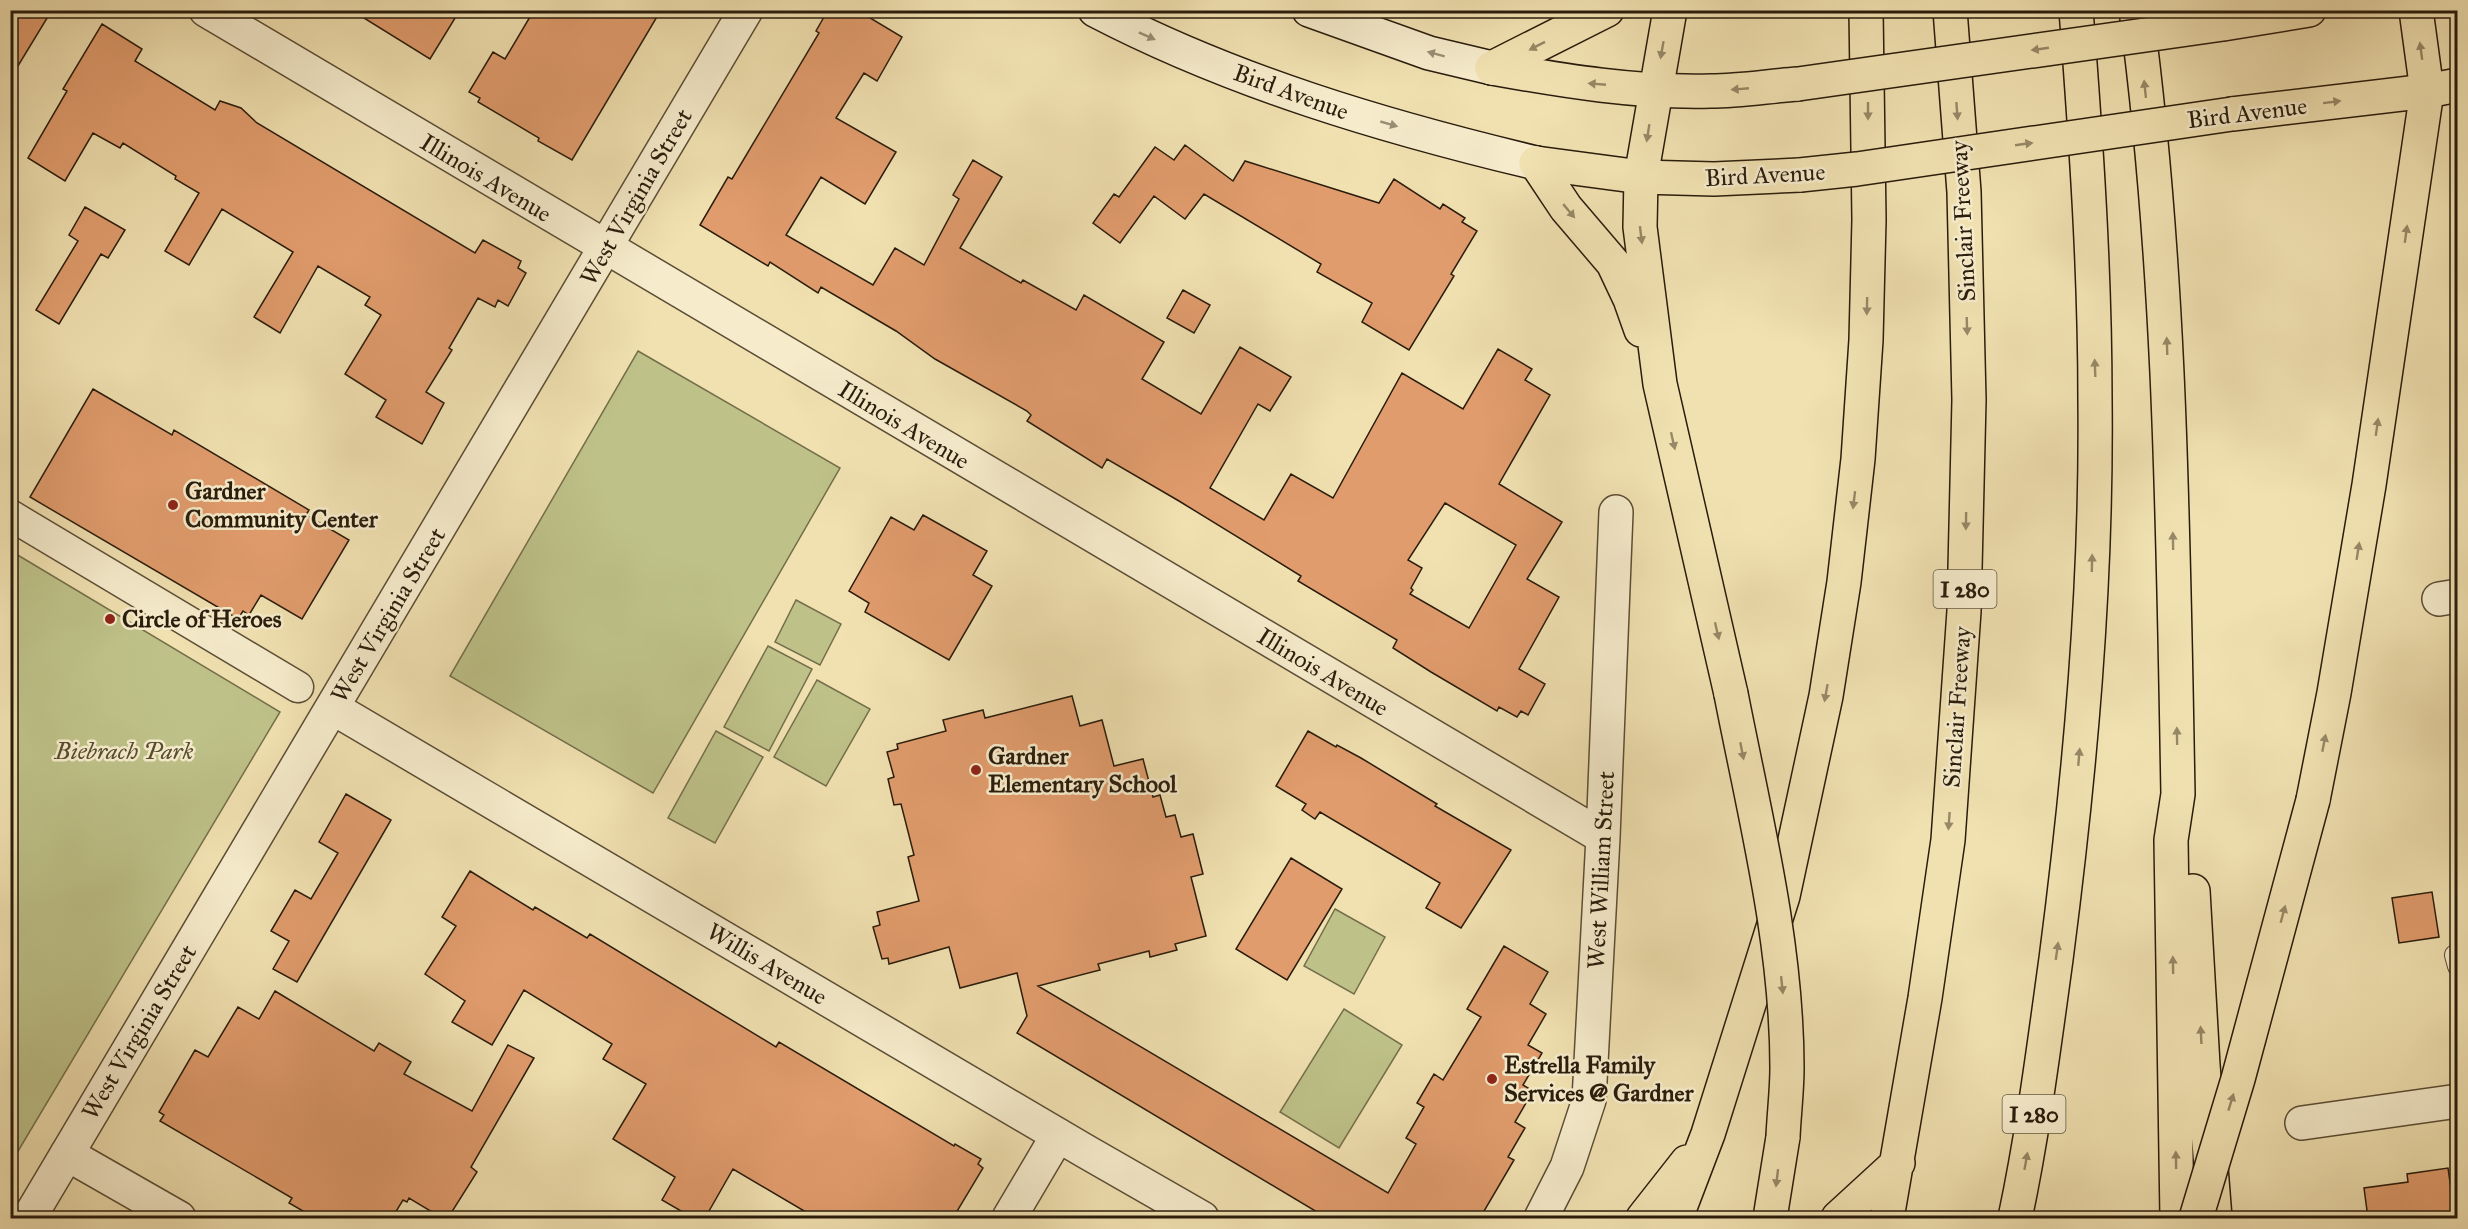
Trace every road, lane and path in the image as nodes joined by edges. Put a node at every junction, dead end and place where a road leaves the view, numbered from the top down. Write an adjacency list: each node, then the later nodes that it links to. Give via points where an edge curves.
1 (206, 10): 18 (street, Illinois Avenue)
2 (746, 10): 18 (street, West Virginia Street)
3 (1095, 10): 16 (street, Bird Avenue, one-way to 16, via 1197,57 1332,108)
4 (1607, 10): 13 (main road, one-way to 13)
5 (1670, 10): 15 (main road, one-way to 15)
6 (1866, 10): 28 (main road, one-way to 28, via 1866,340 1844,582 1826,696 1783,896)
7 (1950, 10): 31 (main road, Sinclair Freeway / I 280, one-way to 31, via 1964,192 1970,400 1964,611 1948,840)
8 (2076, 10): 42 (main road, I 280, one-way to 8, via 2039,1086 2072,837 2090,618 2096,401 2090,182)
9 (2136, 10): 24 (main road, one-way to 9, via 2166,317)
10 (2309, 10): 15 (main road, one-way to 15, bridge, via 1798,84 1712,92)
11 (2416, 10): 14 (main road, one-way to 11)
12 (1312, 11): 13 (street, one-way to 12, via 1429,53)
13 (1492, 68): 15 (main road, one-way to 13, via 1564,81)
14 (2442, 88): 17 (main road, Bird Avenue, one-way to 14, bridge, via 1800,175); 44 (main road, one-way to 14, bridge, via 2313,800)
15 (1655, 90): 17 (main road, one-way to 17)
16 (1536, 163): 17 (main road, Bird Avenue); 19 (main road, one-way to 19, via 1566,208 1613,263 1630,298)
17 (1641, 177): 19 (main road, one-way to 19, via 1640,226)
18 (606, 249): 23 (street, West Virginia Street); 25 (street, Illinois Avenue)
19 (1660, 384): 39 (main road, one-way to 39, bridge, via 1731,694 1777,937 1787,1070 1783,1137)
20 (1616, 512): 25 (street, West William Street)
21 (10, 515): 22 (street)
22 (298, 687)
23 (333, 708): 29 (street, Willis Avenue); 30 (street, West Virginia Street)
24 (2178, 794): 43 (main road, one-way to 24, via 2171,840); 45 (main road, one-way to 24, via 2190,836)
25 (1603, 837): 36 (street, West William Street, via 1590,1100 1567,1167)
26 (2457, 1101): 27 (street)
27 (2302, 1123)
28 (1708, 1134): 37 (main road); 38 (main road)
29 (1058, 1135): 34 (street); 35 (street, Willis Avenue)
30 (67, 1154): 32 (street, West Virginia Street); 33 (street)
31 (1898, 1163): 40 (main road); 41 (main road, Sinclair Freeway / I 280)
32 (29, 1218)
33 (179, 1218)
34 (1009, 1218)
35 (1202, 1218)
36 (1541, 1218)
37 (1643, 1218)
38 (1676, 1218)
39 (1770, 1218)
40 (1838, 1218)
41 (1887, 1218)
42 (2015, 1218)
43 (2177, 1218)
44 (2196, 1218)
45 (2215, 1218)

